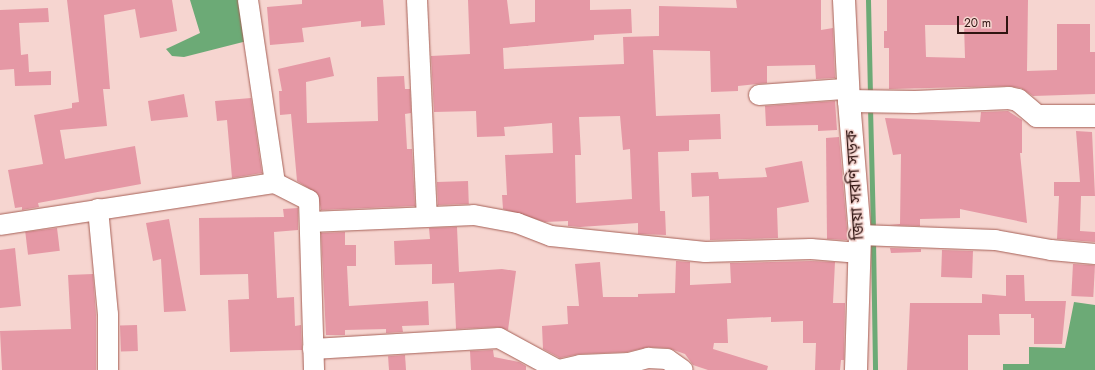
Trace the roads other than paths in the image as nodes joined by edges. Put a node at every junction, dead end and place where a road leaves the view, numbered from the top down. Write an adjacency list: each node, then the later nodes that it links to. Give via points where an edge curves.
1 (248, 0): 7 (street)
2 (417, 0): 9 (street)
3 (844, 0): 5 (main road, জিয়া সরণি সড়ক)
4 (759, 94): 5 (street, via 844,89)
5 (849, 98): 6 (main road, via 900,103 1009,98 1018,100 1041,116); 12 (main road, জিয়া সরণি সড়ক)
6 (1095, 116)
7 (275, 183): 8 (street); 10 (street, via 310,200)
8 (98, 209): 11 (street); 15 (street, via 108,314)
9 (427, 217): 10 (street); 12 (street, via 474,215 517,223 551,236 705,252 811,249)
10 (310, 222): 14 (street)
11 (0, 225)
12 (860, 244): 13 (street, via 995,240); 19 (main road, জিয়া সরণি সড়ক)
13 (1095, 254)
14 (313, 349): 16 (street); 17 (street, via 499,338)
15 (108, 370)
16 (314, 370)
17 (559, 370): 18 (street, via 580,365 630,362 648,358 667,359)
18 (683, 370)
19 (856, 370)

